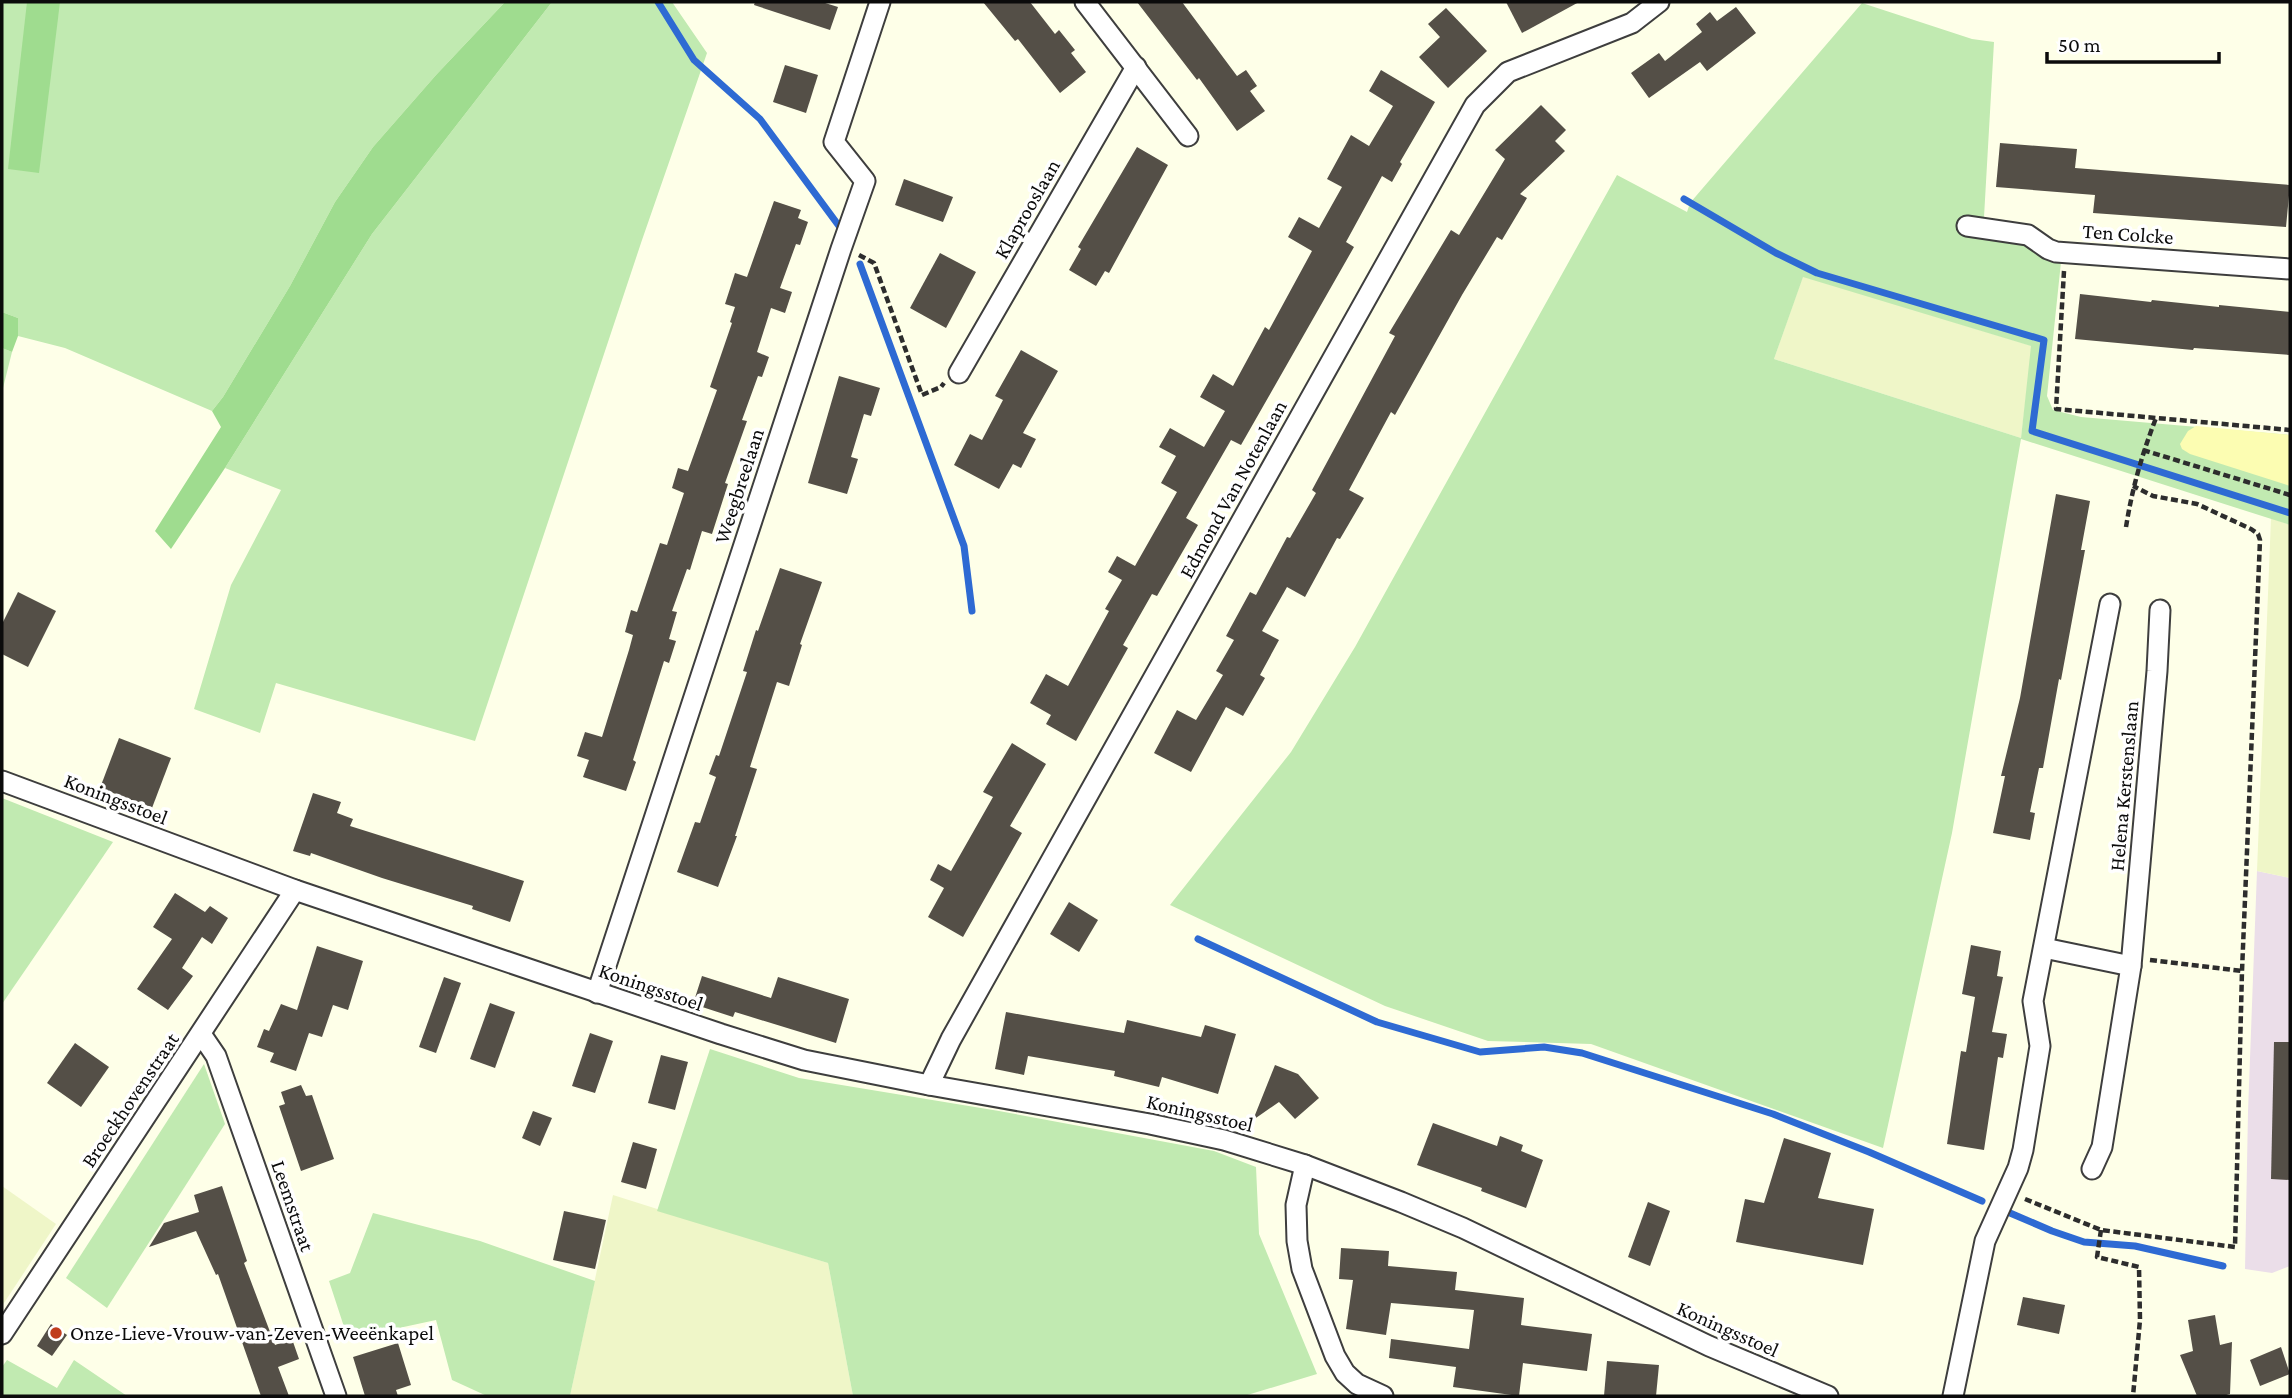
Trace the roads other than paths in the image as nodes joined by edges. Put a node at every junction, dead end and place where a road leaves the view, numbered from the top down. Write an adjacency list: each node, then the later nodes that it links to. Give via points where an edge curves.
1 (880, 2): 15 (street, Weegbreelaan, via 834,142 865,181)
2 (1086, 2): 4 (street)
3 (1659, 2): 17 (street, Edmond Van Notenlaan, via 1632,23 1508,72 1475,104)
4 (1136, 67): 5 (street); 8 (street, Klaprooslaan)
5 (1188, 136)
6 (1967, 226): 7 (street, Ten Colcke, via 2028,235 2048,249 2065,252)
7 (2290, 270)
8 (959, 373)
9 (2110, 604): 13 (street, Helena Kerstenslaan)
10 (2160, 610): 14 (street, Helena Kerstenslaan)
11 (2, 780): 12 (street, Koningsstoel)
12 (295, 890): 15 (street, Koningsstoel); 16 (street, Broeckhovenstraat)
13 (2044, 948): 14 (street); 24 (street, Helena Kerstenslaan, via 2033,1001 2040,1045 2023,1150 1985,1241)
14 (2131, 962): 19 (street, Helena Kerstenslaan, via 2102,1147)
15 (597, 993): 17 (street, Koningsstoel, via 804,1060)
16 (201, 1034): 20 (street, Broeckhovenstraat); 21 (street, Leemstraat, via 216,1056)
17 (929, 1085): 18 (street, Koningsstoel, via 1150,1124)
18 (1305, 1165): 22 (street, via 1297,1205 1302,1269 1345,1373 1356,1384); 23 (street, Koningsstoel, via 1463,1228 1709,1346)
19 (2092, 1169)
20 (2, 1334)
21 (336, 1396)
22 (1383, 1396)
23 (1828, 1396)
24 (1953, 1396)

